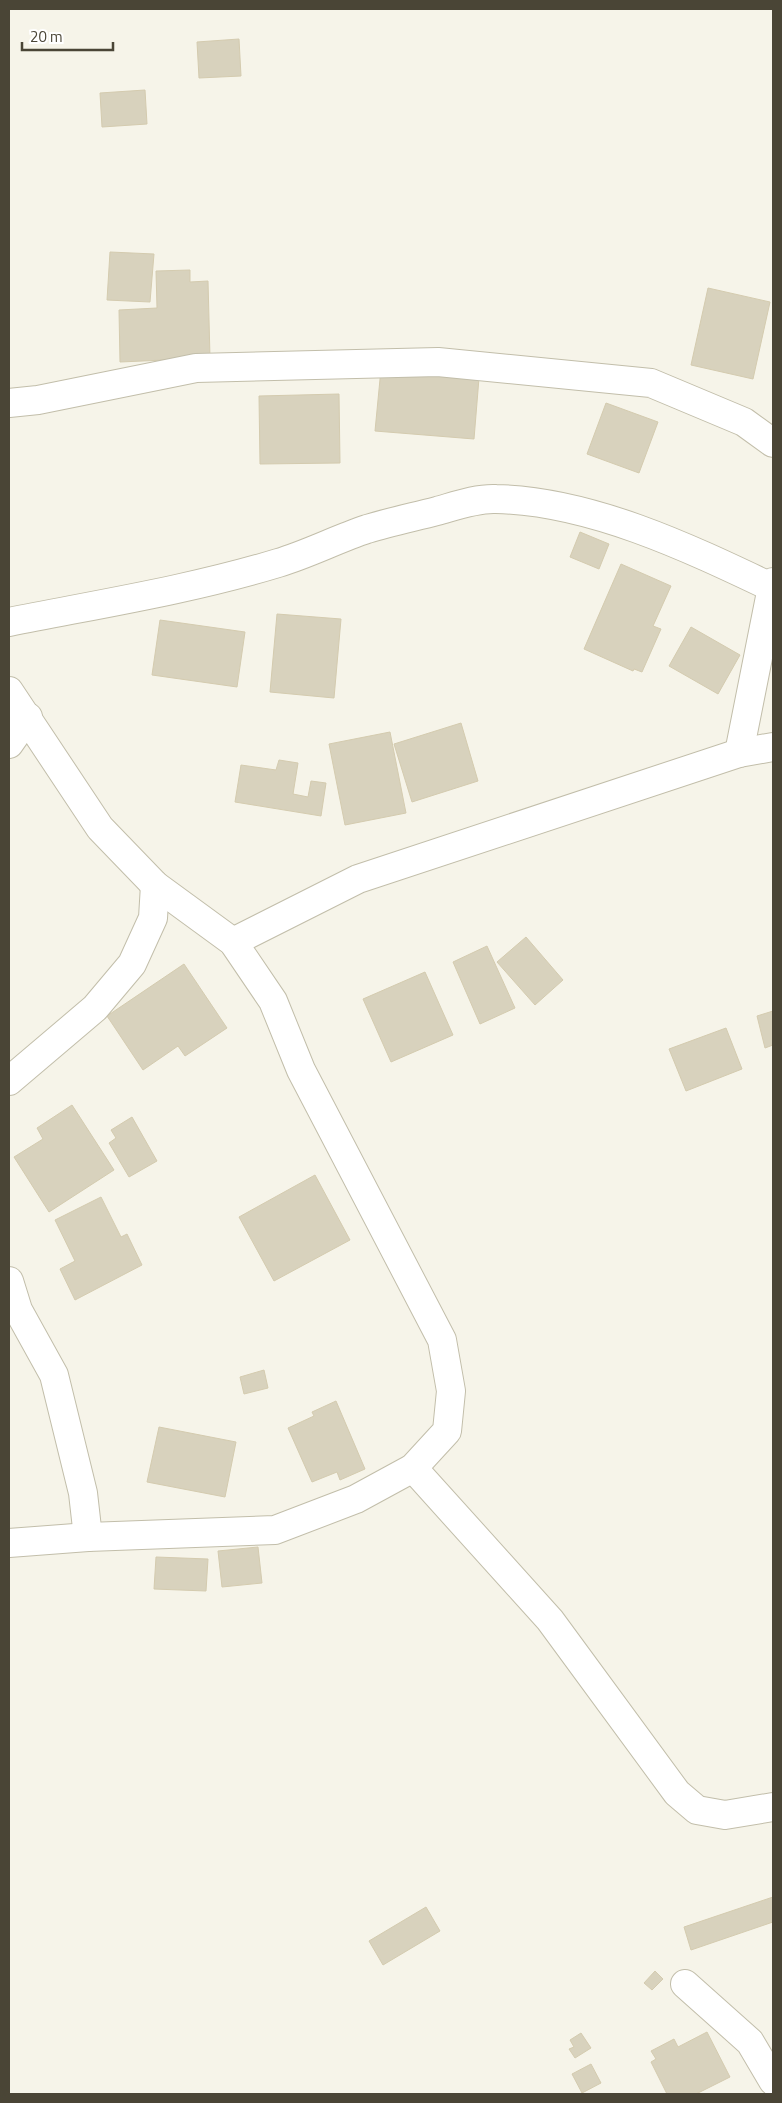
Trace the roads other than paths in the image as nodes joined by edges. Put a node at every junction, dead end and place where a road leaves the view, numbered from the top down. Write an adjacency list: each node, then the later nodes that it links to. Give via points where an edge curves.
1 (9, 402): 2 (street, via 38,400 196,368 438,362 651,383 744,422)
2 (773, 442)
3 (772, 584): 4 (street, via 695,551 555,503 493,498 367,530 233,576 159,594); 9 (street)
4 (9, 622)
5 (9, 691): 6 (street)
6 (28, 717): 7 (street); 10 (street, via 100,828)
7 (9, 744)
8 (773, 747): 9 (street)
9 (739, 753): 11 (street, via 358,879)
10 (155, 885): 11 (street); 12 (street, via 153,918 132,964 95,1008)
11 (234, 942): 14 (street, via 273,1001 301,1070 442,1340 451,1391 446,1431)
12 (9, 1081)
13 (9, 1282): 15 (street, via 18,1310 54,1375 83,1493)
14 (413, 1468): 15 (street, via 356,1499 275,1530); 17 (street, via 550,1620 677,1793 697,1810 725,1815)
15 (88, 1537): 16 (street)
16 (9, 1543)
17 (773, 1807)
18 (685, 1984): 19 (street, via 750,2042)
19 (773, 2080)

